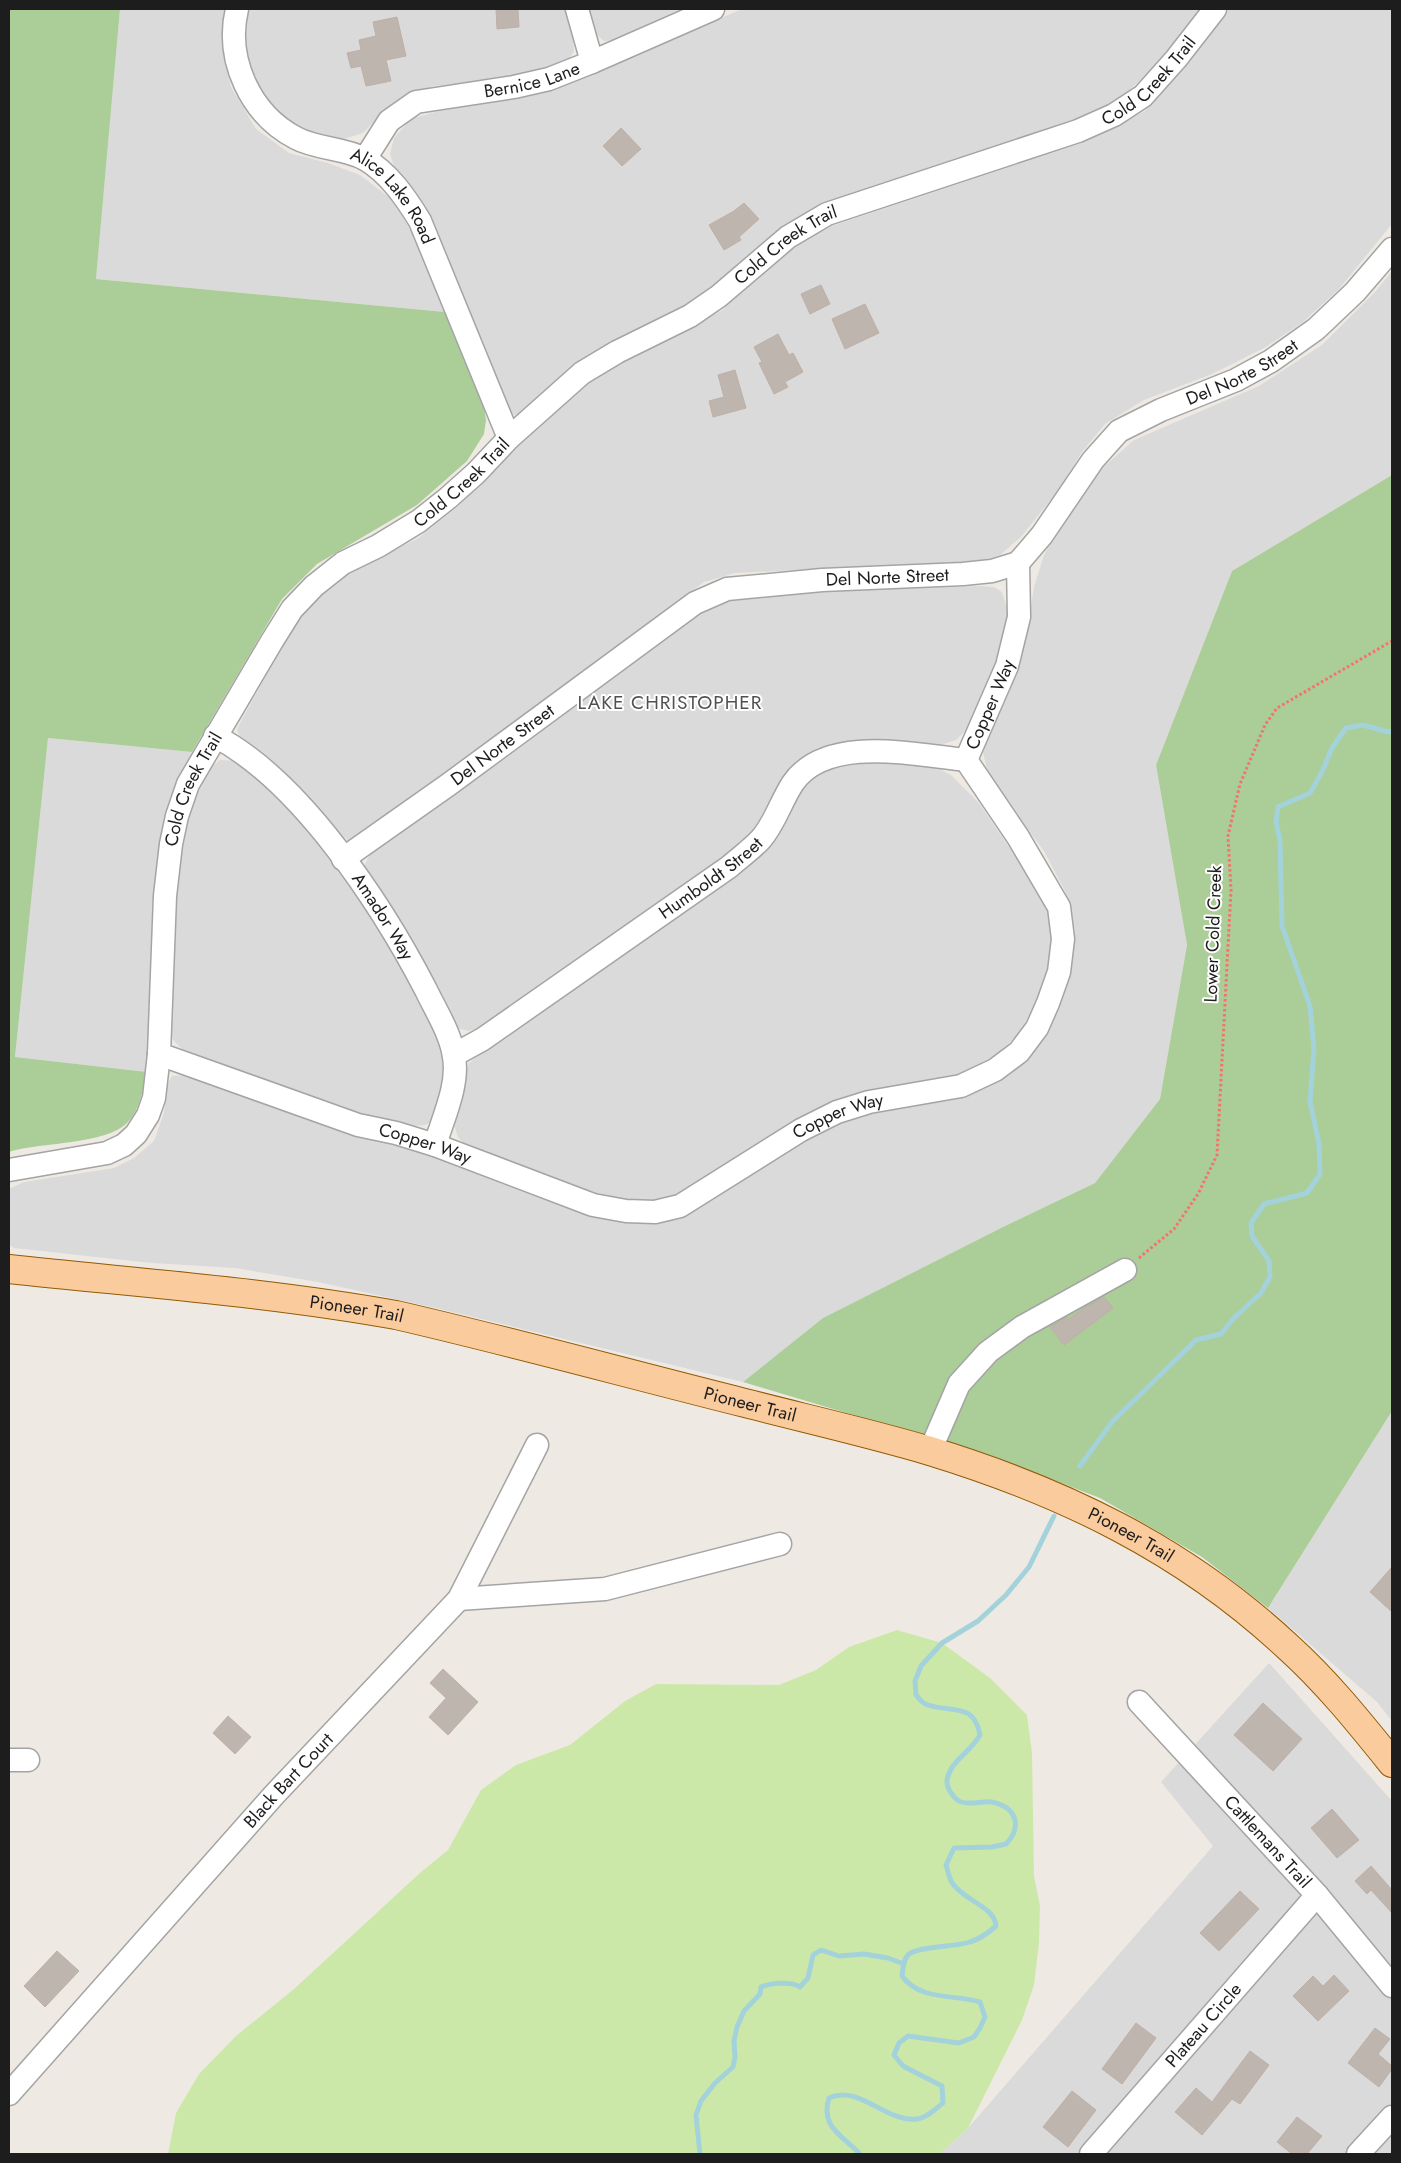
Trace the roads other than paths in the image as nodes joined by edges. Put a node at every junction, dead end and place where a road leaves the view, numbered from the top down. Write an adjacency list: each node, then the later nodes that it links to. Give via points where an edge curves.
1 (237, 9): 6 (street, Alice Lake Road, via 233,48 244,84 268,118 296,138)
2 (578, 9): 5 (street)
3 (713, 9): 5 (street, Bernice Lane)
4 (1214, 9): 8 (street, Cold Creek Trail, via 1144,96 1078,131 827,214 788,237 719,296 690,316 582,373)
5 (592, 62): 6 (street, Bernice Lane, via 540,81 416,102 389,121)
6 (365, 158): 8 (street, Alice Lake Road, via 403,193 420,221)
7 (1392, 249): 9 (street, Del Norte Street, via 1355,292 1316,329 1271,361 1119,432 1093,460)
8 (509, 438): 10 (street, Cold Creek Trail, via 476,473 419,521 343,563 314,586 292,609)
9 (1018, 563): 11 (street, Copper Way, via 1019,617 1009,658); 12 (street, Del Norte Street, via 992,571 963,574 822,580 727,589 695,603)
10 (215, 736): 12 (street, Amador Way, via 241,752 282,786); 13 (street, Cold Creek Trail, via 188,784 171,844)
11 (966, 760): 14 (street, Humboldt Street, via 863,750 812,764 794,783 760,840 729,867 483,1039); 15 (street, Copper Way, via 1059,906 1064,939 1059,972 1037,1028 1019,1052 995,1070 961,1086 869,1102 837,1112 802,1130 680,1206 655,1212 593,1206)
12 (343, 859): 14 (street, Amador Way, via 376,904 413,966 443,1024)
13 (159, 1054): 15 (street, Copper Way, via 358,1125); 16 (street, Cold Creek Trail, via 154,1098 148,1115 124,1145 107,1153)
14 (454, 1055): 15 (street, Amador Way, via 455,1072)
15 (435, 1145)
16 (9, 1170)
17 (9, 1269): 20 (main road, Pioneer Trail, via 267,1295 396,1315)
18 (1125, 1270): 20 (street, via 1022,1327 988,1352 960,1384)
19 (537, 1445): 22 (street, Black Bart Court)
20 (930, 1451): 24 (main road, Pioneer Trail, via 994,1472 1080,1507 1172,1558 1225,1593 1286,1645)
21 (780, 1544): 22 (street, via 605,1589)
22 (459, 1599): 27 (street, Black Bart Court, via 274,1795)
23 (1139, 1702): 25 (street, Cattlemans Trail)
24 (1388, 1748)
25 (1317, 1895): 26 (street, Cattlemans Trail); 29 (street, Plateau Circle)
26 (1392, 1986)
27 (9, 2094)
28 (1392, 2116): 30 (street)
29 (1091, 2154)
30 (1358, 2154)

